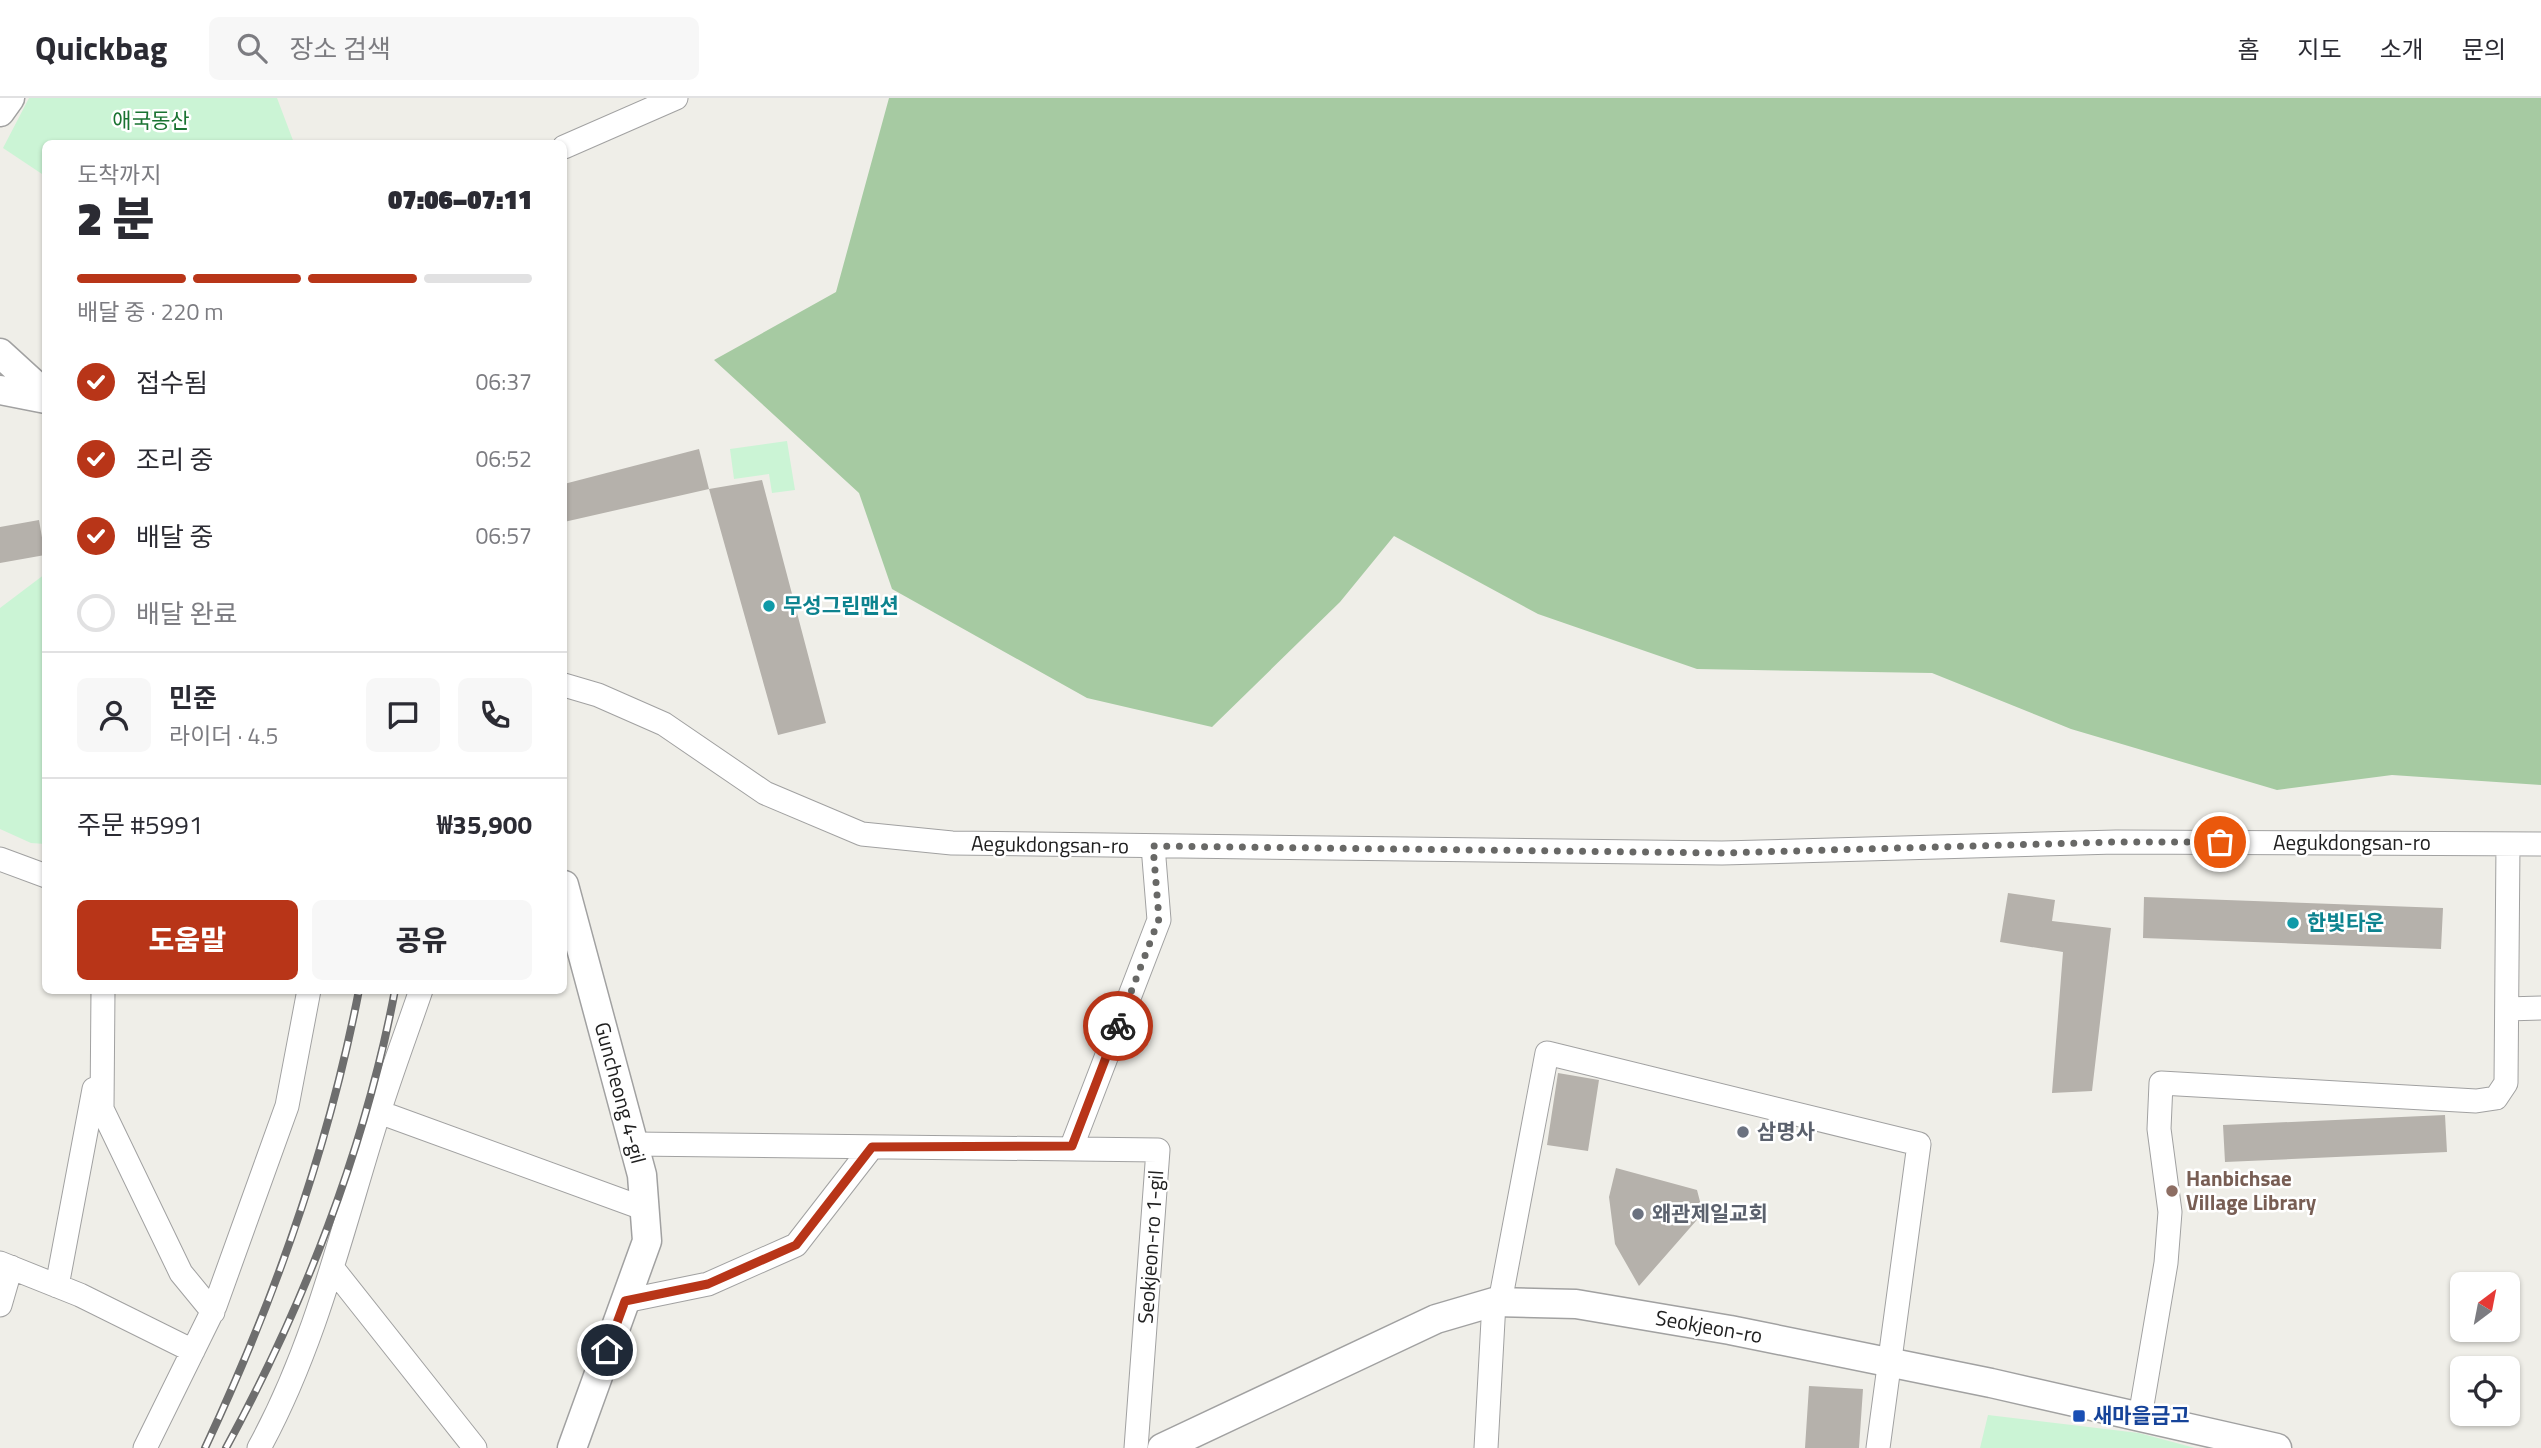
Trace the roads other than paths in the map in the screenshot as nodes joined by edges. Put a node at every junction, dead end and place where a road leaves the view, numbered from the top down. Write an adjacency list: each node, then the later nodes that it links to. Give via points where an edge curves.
1 (10, 98): 3 (street)
2 (676, 98): 4 (street)
3 (0, 112)
4 (567, 146)
5 (0, 353): 7 (street)
6 (0, 390): 8 (street)
7 (42, 393)
8 (42, 396)
9 (567, 686): 12 (street, Aegukdongsan-ro, via 664,724 765,793 862,834 952,843)
10 (2508, 844): 11 (street, Aegukdongsan-ro); 12 (street, Aegukdongsan-ro, via 2116,842 1722,853); 20 (street)
11 (2541, 844)
12 (1153, 846): 24 (street, via 1159,919)
13 (0, 859): 14 (street)
14 (42, 875)
15 (567, 896): 23 (street, Guncheong 4-gil)
16 (103, 994): 21 (street)
17 (308, 994): 33 (street, via 287,1106)
18 (420, 994): 22 (street)
19 (2541, 1008): 20 (street)
20 (2507, 1009): 36 (street, via 2506,1083 2496,1098 2476,1101 2161,1083 2159,1129 2170,1212)
21 (102, 1044): 29 (street); 33 (street, via 102,1109 181,1273)
22 (379, 1112): 26 (street); 28 (street)
23 (634, 1144): 25 (street, Seokjeon-ro 1-gil); 26 (street, Guncheong 4-gil)
24 (1072, 1146): 25 (street, Seokjeon-ro 1-gil); 41 (street, Seokjeon-ro 1-gil, via 1158,1150)
25 (872, 1147): 30 (street, via 796,1245 708,1284)
26 (645, 1209): 30 (street, Guncheong 4-gil, via 647,1241)
27 (6, 1265): 29 (street); 32 (street)
28 (334, 1270): 38 (street, via 279,1412); 39 (street)
29 (57, 1286): 34 (street)
30 (625, 1301): 40 (street, Guncheong 4-gil)
31 (1497, 1302): 35 (street, Seokjeon-ro, via 1576,1304); 35 (street, via 1547,1053 1919,1144); 42 (street, Seokjeon-ro, via 1436,1319); 43 (street)
32 (0, 1305)
33 (213, 1312): 34 (street)
34 (193, 1351): 37 (street)
35 (1887, 1362): 36 (street, Seokjeon-ro); 44 (street)
36 (2140, 1417): 45 (street, Seokjeon-ro)
37 (145, 1448)
38 (259, 1448)
39 (475, 1448)
40 (572, 1448)
41 (1136, 1448)
42 (1162, 1448)
43 (1486, 1448)
44 (1878, 1448)
45 (2277, 1448)

